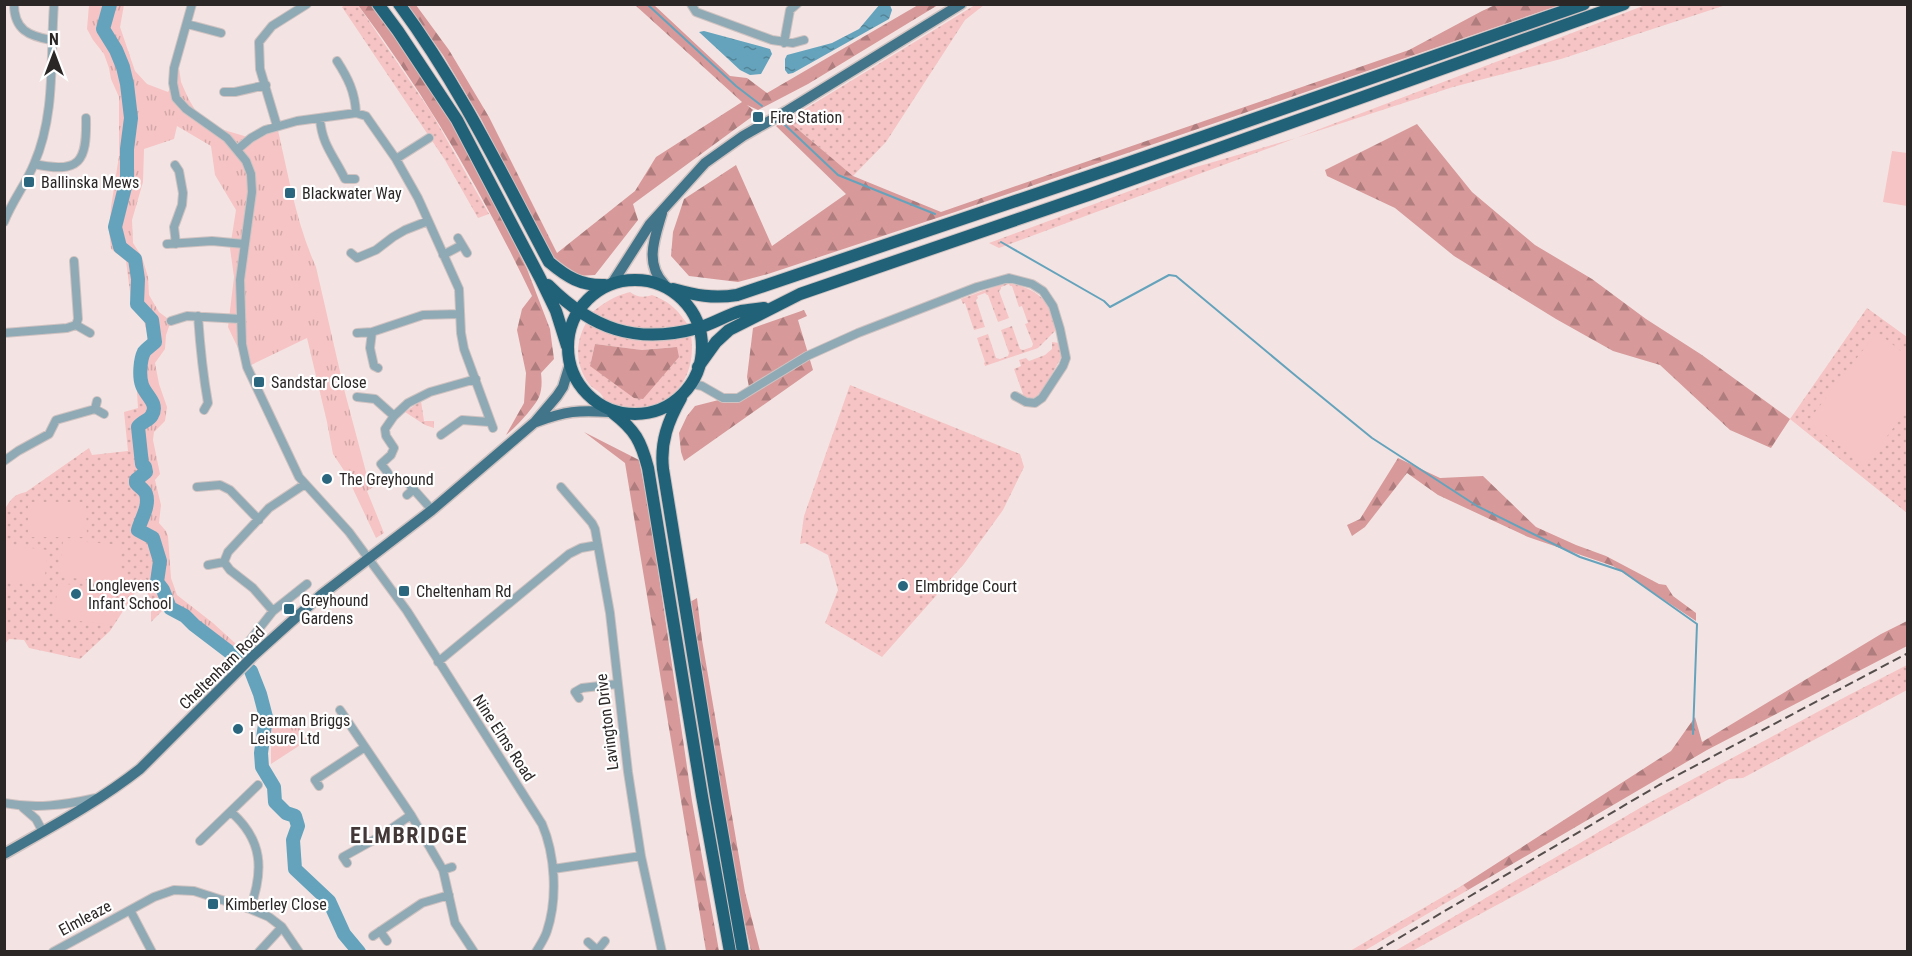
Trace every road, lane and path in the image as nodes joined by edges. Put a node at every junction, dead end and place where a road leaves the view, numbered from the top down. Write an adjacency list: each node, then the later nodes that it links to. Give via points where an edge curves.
1 (14, 4): 14 (street, via 19,26 33,37)
2 (54, 4): 14 (street)
3 (192, 4): 12 (street)
4 (378, 4): 38 (highway, via 457,120)
5 (399, 4): 39 (highway, via 470,112 549,262 579,282 594,286)
6 (691, 4): 16 (street, via 696,12)
7 (797, 4): 16 (street, via 790,10)
8 (961, 4): 30 (main road, via 728,145 705,163)
9 (1584, 4): 40 (highway, via 737,295 705,297)
10 (1624, 4): 41 (highway, via 828,284)
11 (305, 5): 18 (street, via 272,26 260,42 260,69)
12 (187, 24): 13 (street); 25 (street, via 174,68 176,98)
13 (221, 33)
14 (51, 40): 27 (street, via 51,90 45,130)
15 (804, 40): 16 (street)
16 (784, 43)
17 (338, 61): 20 (street, via 340,73 350,82)
18 (266, 85): 19 (street, via 235,96); 23 (street)
19 (224, 92)
20 (356, 113): 21 (street); 26 (street, via 366,116)
21 (320, 118): 23 (street); 29 (street, via 326,147 338,165 342,183)
22 (84, 124): 27 (street, via 86,145 74,164)
23 (278, 126): 25 (street, via 251,138)
24 (429, 138): 26 (street, via 421,149)
25 (238, 149): 33 (street, via 251,174)
26 (396, 159): 31 (street)
27 (34, 164): 32 (street)
28 (180, 169): 33 (street, via 182,205 171,244)
29 (355, 179)
30 (662, 212): 39 (main road); 40 (main road, via 652,257 657,277)
31 (428, 221): 35 (street); 36 (street)
32 (4, 222)
33 (244, 244): 46 (street)
34 (467, 254): 35 (street, via 460,241)
35 (443, 255): 43 (street, via 459,289)
36 (353, 259)
37 (74, 261): 47 (street, via 70,272)
38 (540, 278): 42 (highway); 53 (highway, via 556,311)
39 (609, 283): 40 (highway, via 636,279); 42 (highway)
40 (668, 286): 48 (highway, via 692,311)
41 (774, 307): 48 (highway, via 740,312); 55 (highway, via 729,330)
42 (580, 313): 48 (highway, via 604,326 627,332 654,334); 53 (highway)
43 (460, 314): 49 (street, via 423,315); 57 (street, via 464,349)
44 (176, 316): 45 (street)
45 (198, 316): 46 (street); 62 (street)
46 (241, 319): 70 (street, via 247,367 292,464)
47 (76, 324): 50 (street); 51 (street)
48 (699, 327): 55 (highway)
49 (372, 332): 52 (street); 56 (street, via 370,348)
50 (4, 333)
51 (90, 333)
52 (357, 333)
53 (567, 349): 54 (highway)
54 (570, 364): 63 (highway, via 588,396); 66 (main road, Cheltenham Road, via 563,387)
55 (698, 367): 58 (highway)
56 (378, 368)
57 (476, 379): 65 (street, via 417,398); 67 (street, via 491,425 462,420)
58 (692, 384): 59 (street, via 723,398 738,398 807,356 858,333 1009,278 1043,291 1057,316 1066,358 1042,398 1035,403); 61 (highway)
59 (1015, 396)
60 (357, 397): 65 (street, via 375,399)
61 (681, 398): 63 (highway, via 648,414 624,416); 119 (highway, via 664,436 663,469)
62 (209, 406)
63 (611, 412): 66 (main road, Cheltenham Road, via 579,410); 118 (highway, via 636,435 648,468)
64 (104, 414): 68 (street, via 96,405 56,420 49,434)
65 (394, 416): 69 (street, via 386,436 394,448 381,464)
66 (536, 422): 74 (main road, Cheltenham Road)
67 (441, 435)
68 (4, 462)
69 (388, 473)
70 (306, 484): 75 (street, via 269,508); 77 (street)
71 (196, 487): 75 (street, via 208,491 219,485 230,490)
72 (561, 487): 76 (street, Lavington Drive, via 573,493 592,523)
73 (410, 489): 74 (street)
74 (432, 510): 77 (main road, Cheltenham Road)
75 (259, 520): 78 (street, via 228,552)
76 (598, 545): 83 (street, via 569,554); 84 (street, Lavington Drive)
77 (368, 557): 83 (street, Nine Elms Road); 90 (main road, Cheltenham Road, via 253,656 140,769)
78 (224, 562): 79 (street); 81 (street)
79 (208, 565)
80 (302, 585): 81 (street)
81 (273, 611): 82 (street)
82 (247, 644)
83 (438, 663): 101 (street, Nine Elms Road, via 542,824 549,840)
84 (617, 684): 85 (street); 98 (street, Lavington Drive)
85 (575, 692)
86 (340, 710): 87 (street)
87 (365, 747): 88 (street); 94 (street)
88 (315, 780)
89 (258, 785): 93 (street)
90 (100, 797): 92 (street, via 65,805); 95 (main road, Cheltenham Road)
91 (4, 803): 92 (street)
92 (21, 806): 95 (street, via 36,819)
93 (231, 812): 96 (street); 104 (street, via 250,832 258,859 257,888)
94 (411, 815): 99 (street); 102 (street)
95 (43, 832): 97 (main road, Cheltenham Road)
96 (200, 841)
97 (4, 854)
98 (641, 856): 101 (street); 117 (street, Lavington Drive)
99 (343, 857)
100 (452, 867): 102 (street)
101 (553, 869): 115 (street, Nine Elms Road, via 551,917)
102 (443, 870): 103 (street)
103 (449, 895): 107 (street, via 422,903 377,934); 114 (street, via 455,923)
104 (250, 909): 105 (street, Elmleaze, via 194,891 174,890); 106 (street, Elmleaze)
105 (130, 910): 110 (street, Elmleaze); 111 (street, Elmleaze)
106 (282, 927): 112 (street); 113 (street)
107 (387, 941)
108 (605, 941): 116 (street)
109 (588, 942): 116 (street)
110 (53, 951)
111 (152, 951)
112 (259, 951)
113 (300, 951)
114 (474, 951)
115 (536, 951)
116 (596, 951)
117 (662, 951)
118 (730, 951)
119 (743, 951)

